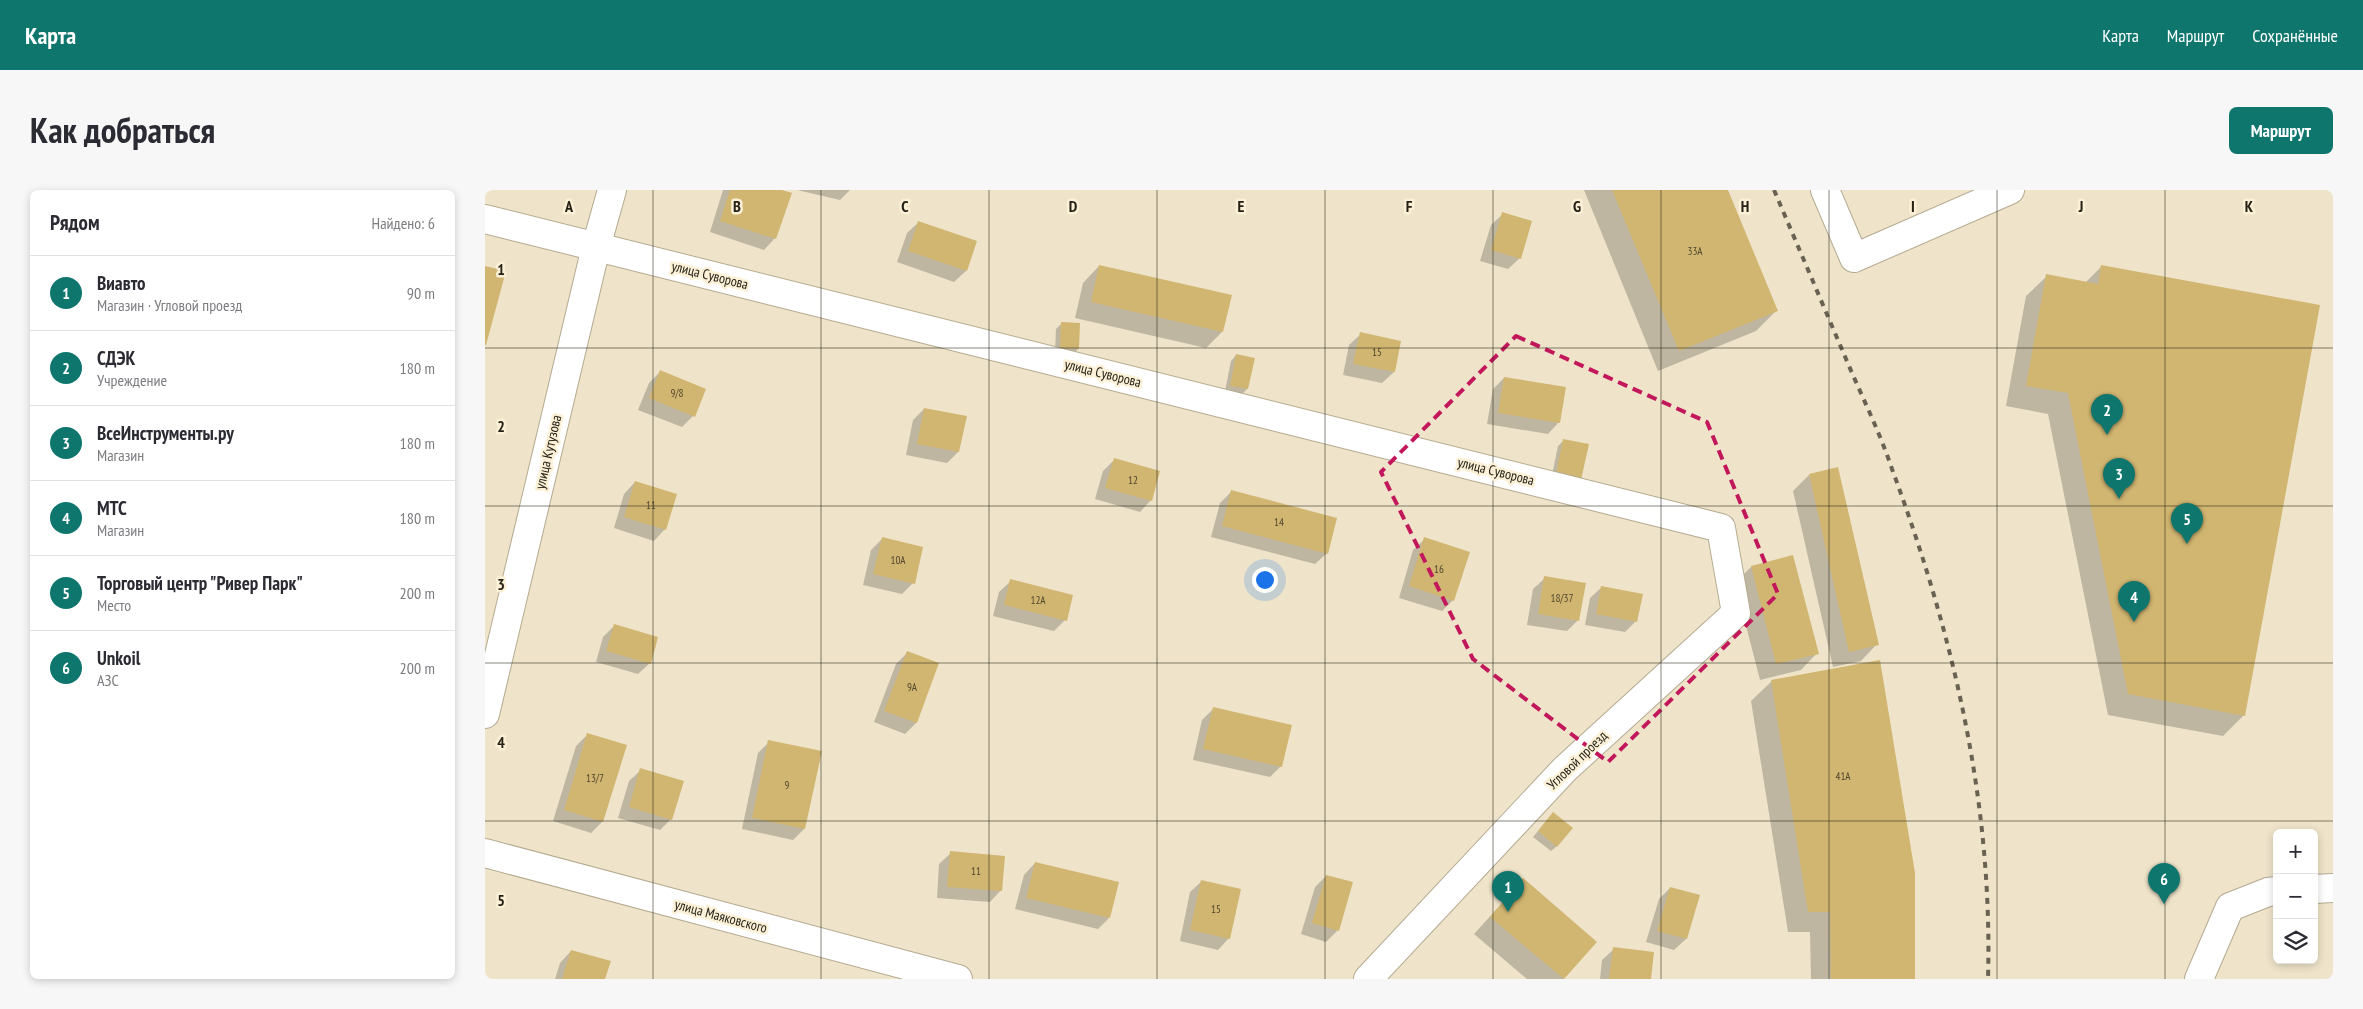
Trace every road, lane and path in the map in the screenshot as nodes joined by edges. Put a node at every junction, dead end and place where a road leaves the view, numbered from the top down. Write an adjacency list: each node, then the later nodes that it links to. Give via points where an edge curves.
1 (612, 190): 5 (street, улица Кутузова)
2 (1825, 190): 3 (street, via 1854,258)
3 (2011, 190)
4 (485, 219): 5 (street, улица Суворова)
5 (596, 247): 6 (street, улица Суворова); 7 (street, улица Кутузова)
6 (1721, 528): 13 (street, Угловой проезд, via 1736,613 1565,769)
7 (485, 714)
8 (485, 853): 12 (street, улица Маяковского)
9 (2333, 888): 10 (street)
10 (2318, 889)
11 (2273, 891): 14 (street, via 2230,907)
12 (958, 979)
13 (1368, 979)
14 (2199, 979)

